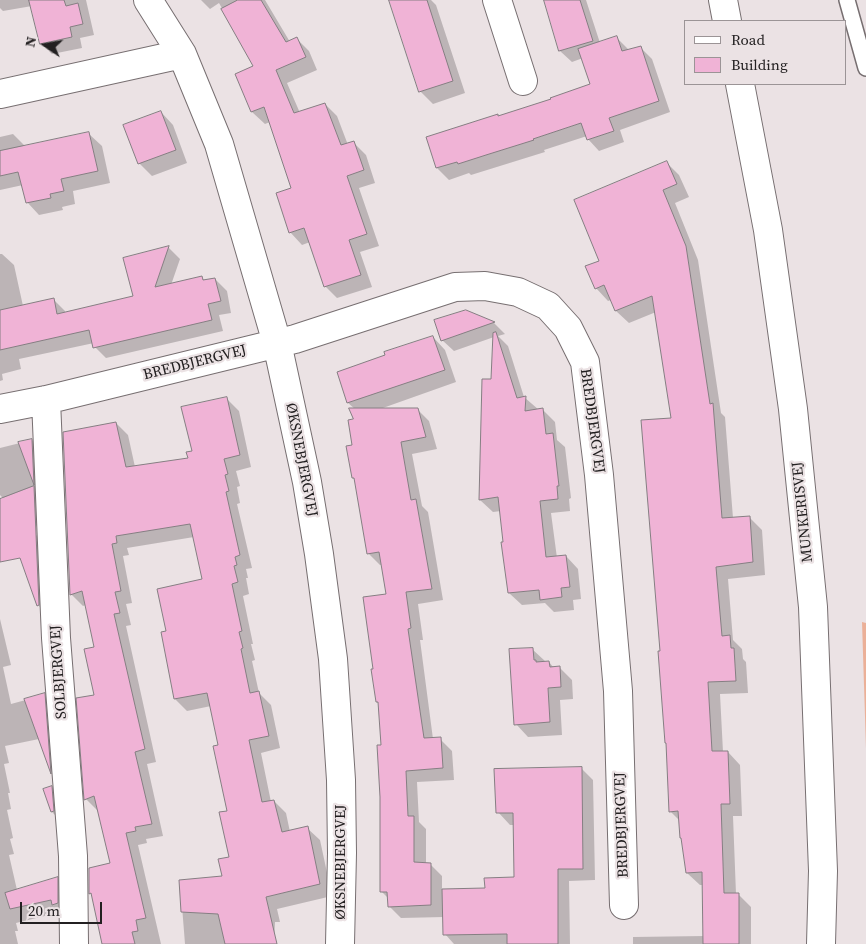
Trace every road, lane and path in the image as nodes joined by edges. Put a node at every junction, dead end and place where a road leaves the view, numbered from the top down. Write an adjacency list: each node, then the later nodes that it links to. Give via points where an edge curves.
1 (148, 0): 6 (street, ØKSNEBJERGVEJ)
2 (497, 0): 8 (street)
3 (723, 0): 5 (street)
4 (846, 0): 7 (lane)
5 (728, 20)
6 (182, 54): 10 (street); 11 (street, ØKSNEBJERGVEJ, via 218,144)
7 (866, 68)
8 (523, 81)
9 (740, 85): 17 (street, MUNKERISVEJ, via 770,240 793,409 813,607 823,871)
10 (0, 94)
11 (277, 343): 12 (street, BREDBJERGVEJ); 14 (street, BREDBJERGVEJ, via 455,287 485,286 518,292 548,306 568,328 585,362 599,475 618,691); 16 (street, ØKSNEBJERGVEJ, via 307,482 333,659 341,789)
12 (46, 400): 13 (street, BREDBJERGVEJ); 15 (street, SOLBJERGVEJ, via 56,638 73,856)
13 (0, 408)
14 (624, 905)
15 (74, 944)
16 (340, 944)
17 (821, 944)

